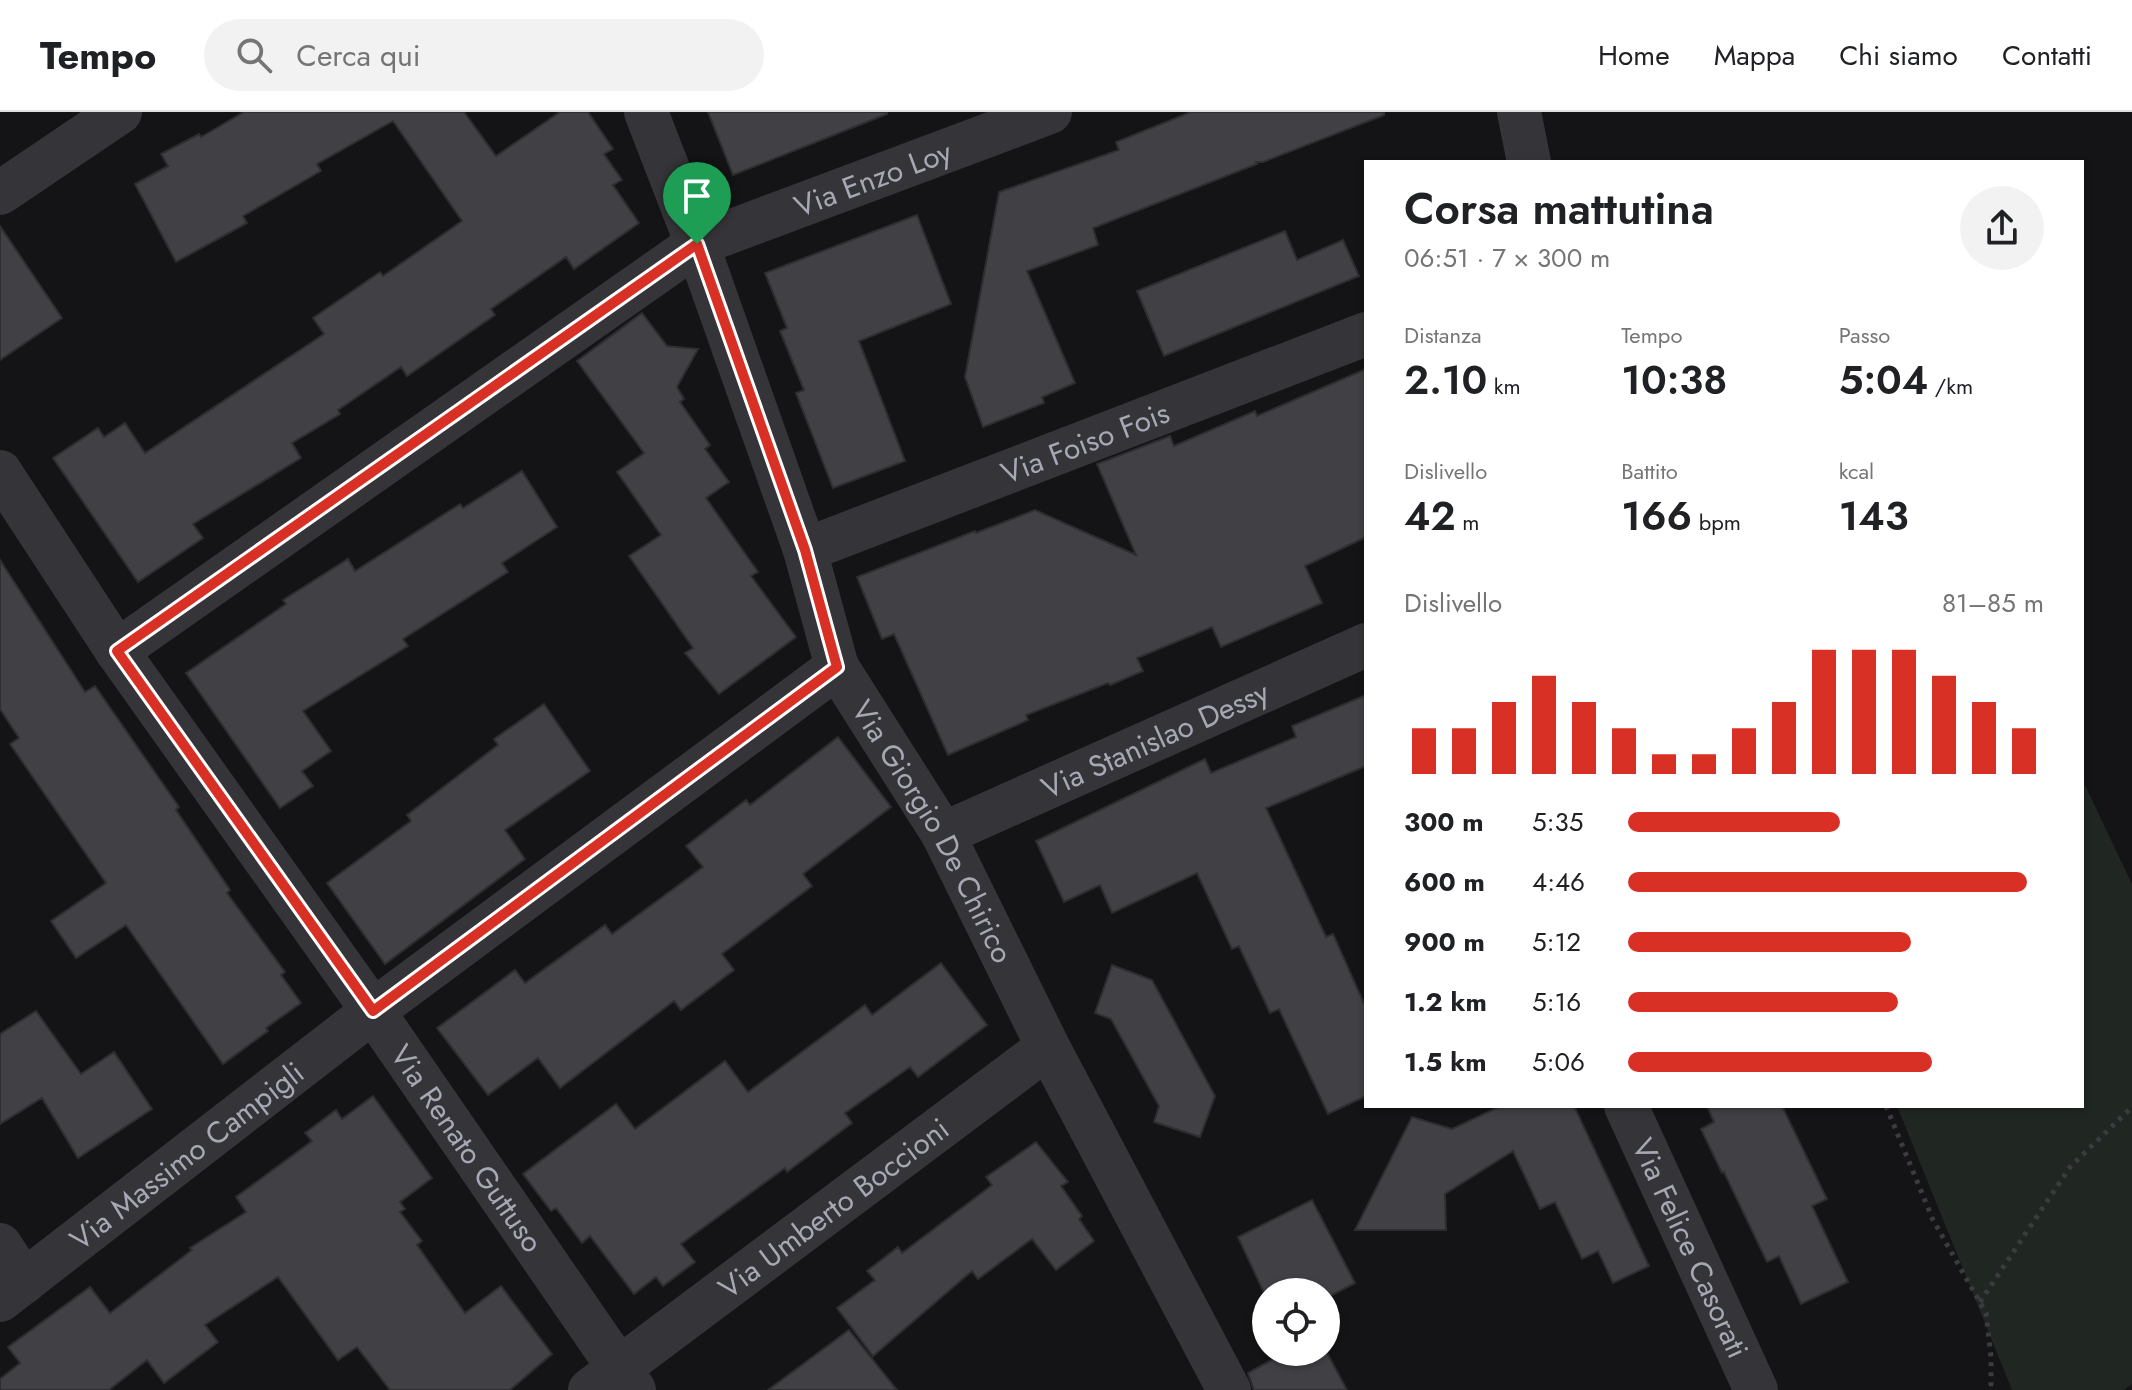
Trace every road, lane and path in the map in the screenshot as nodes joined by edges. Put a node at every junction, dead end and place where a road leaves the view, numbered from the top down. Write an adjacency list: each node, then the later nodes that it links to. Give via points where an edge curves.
1 (120, 112): 6 (street)
2 (646, 112): 7 (street, Via Giorgio De Chirico)
3 (1050, 112): 7 (street, Via Enzo Loy)
4 (1519, 112): 5 (street)
5 (1529, 160)
6 (0, 193)
7 (697, 244): 10 (street, Via Giorgio De Chirico); 12 (street, Via Enzo Loy)
8 (1364, 335): 10 (street, Via Foiso Fois)
9 (0, 472): 12 (street, Via Renato Guttuso)
10 (805, 550): 13 (street, Via Giorgio De Chirico)
11 (1364, 646): 14 (street, Via Stanislao Dessy)
12 (117, 651): 15 (street, Via Renato Guttuso)
13 (837, 667): 14 (street, Via Giorgio De Chirico); 15 (street, Via Massimo Campigli)
14 (943, 834): 16 (street, Via Giorgio De Chirico)
15 (373, 1011): 21 (street, Via Massimo Campigli); 23 (street, Via Renato Guttuso)
16 (1048, 1047): 23 (street, Via Umberto Boccioni); 24 (street, Via Giorgio De Chirico)
17 (2132, 1107): 22 (path, via 2070,1167)
18 (1627, 1108): 25 (street, Via Felice Casorati)
19 (1887, 1108): 22 (path, via 1933,1220)
20 (0, 1245): 21 (street)
21 (12, 1291)
22 (1980, 1302): 26 (path, via 1986,1313)
23 (614, 1383)
24 (1229, 1390)
25 (1756, 1390)
26 (1991, 1390)

